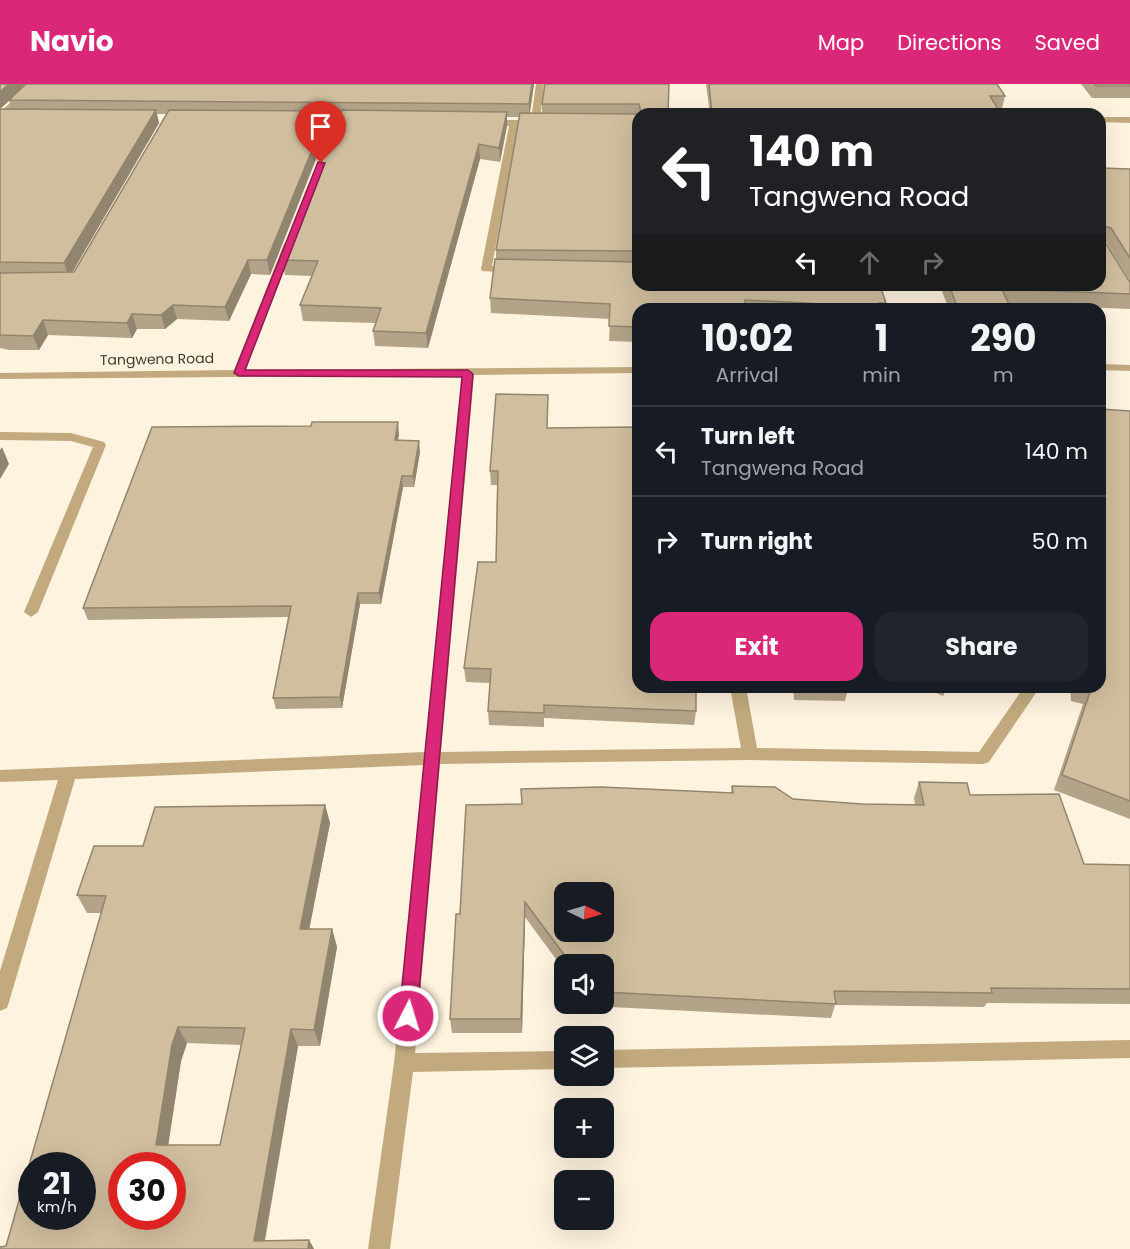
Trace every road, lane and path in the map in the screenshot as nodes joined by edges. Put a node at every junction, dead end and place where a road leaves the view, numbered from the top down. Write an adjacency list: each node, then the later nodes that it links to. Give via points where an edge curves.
1 (36, 84): 3 (street)
2 (540, 84): 9 (street)
3 (0, 117): 4 (street)
4 (12, 117)
5 (1106, 120): 6 (street)
6 (1130, 120)
7 (479, 123): 8 (street)
8 (514, 123): 9 (street); 12 (street, via 486,269)
9 (535, 123): 10 (street)
10 (546, 123)
11 (295, 231): 16 (street)
12 (521, 270)
13 (1106, 367): 14 (street)
14 (1130, 368)
15 (632, 370): 17 (street, Tangwena Road)
16 (239, 373): 17 (street, Tangwena Road); 18 (street, Tangwena Road)
17 (468, 374): 24 (street)
18 (0, 376)
19 (0, 436): 20 (street, via 70,437 100,445)
20 (31, 612)
21 (739, 693): 23 (street)
22 (1028, 693): 23 (street, via 983,758)
23 (750, 754): 24 (street)
24 (432, 758): 25 (street); 31 (street)
25 (68, 774): 26 (street); 27 (street)
26 (0, 776)
27 (0, 1002)
28 (1130, 1049): 29 (street)
29 (614, 1059)
30 (554, 1060): 31 (street)
31 (404, 1063): 32 (street)
32 (379, 1249)

